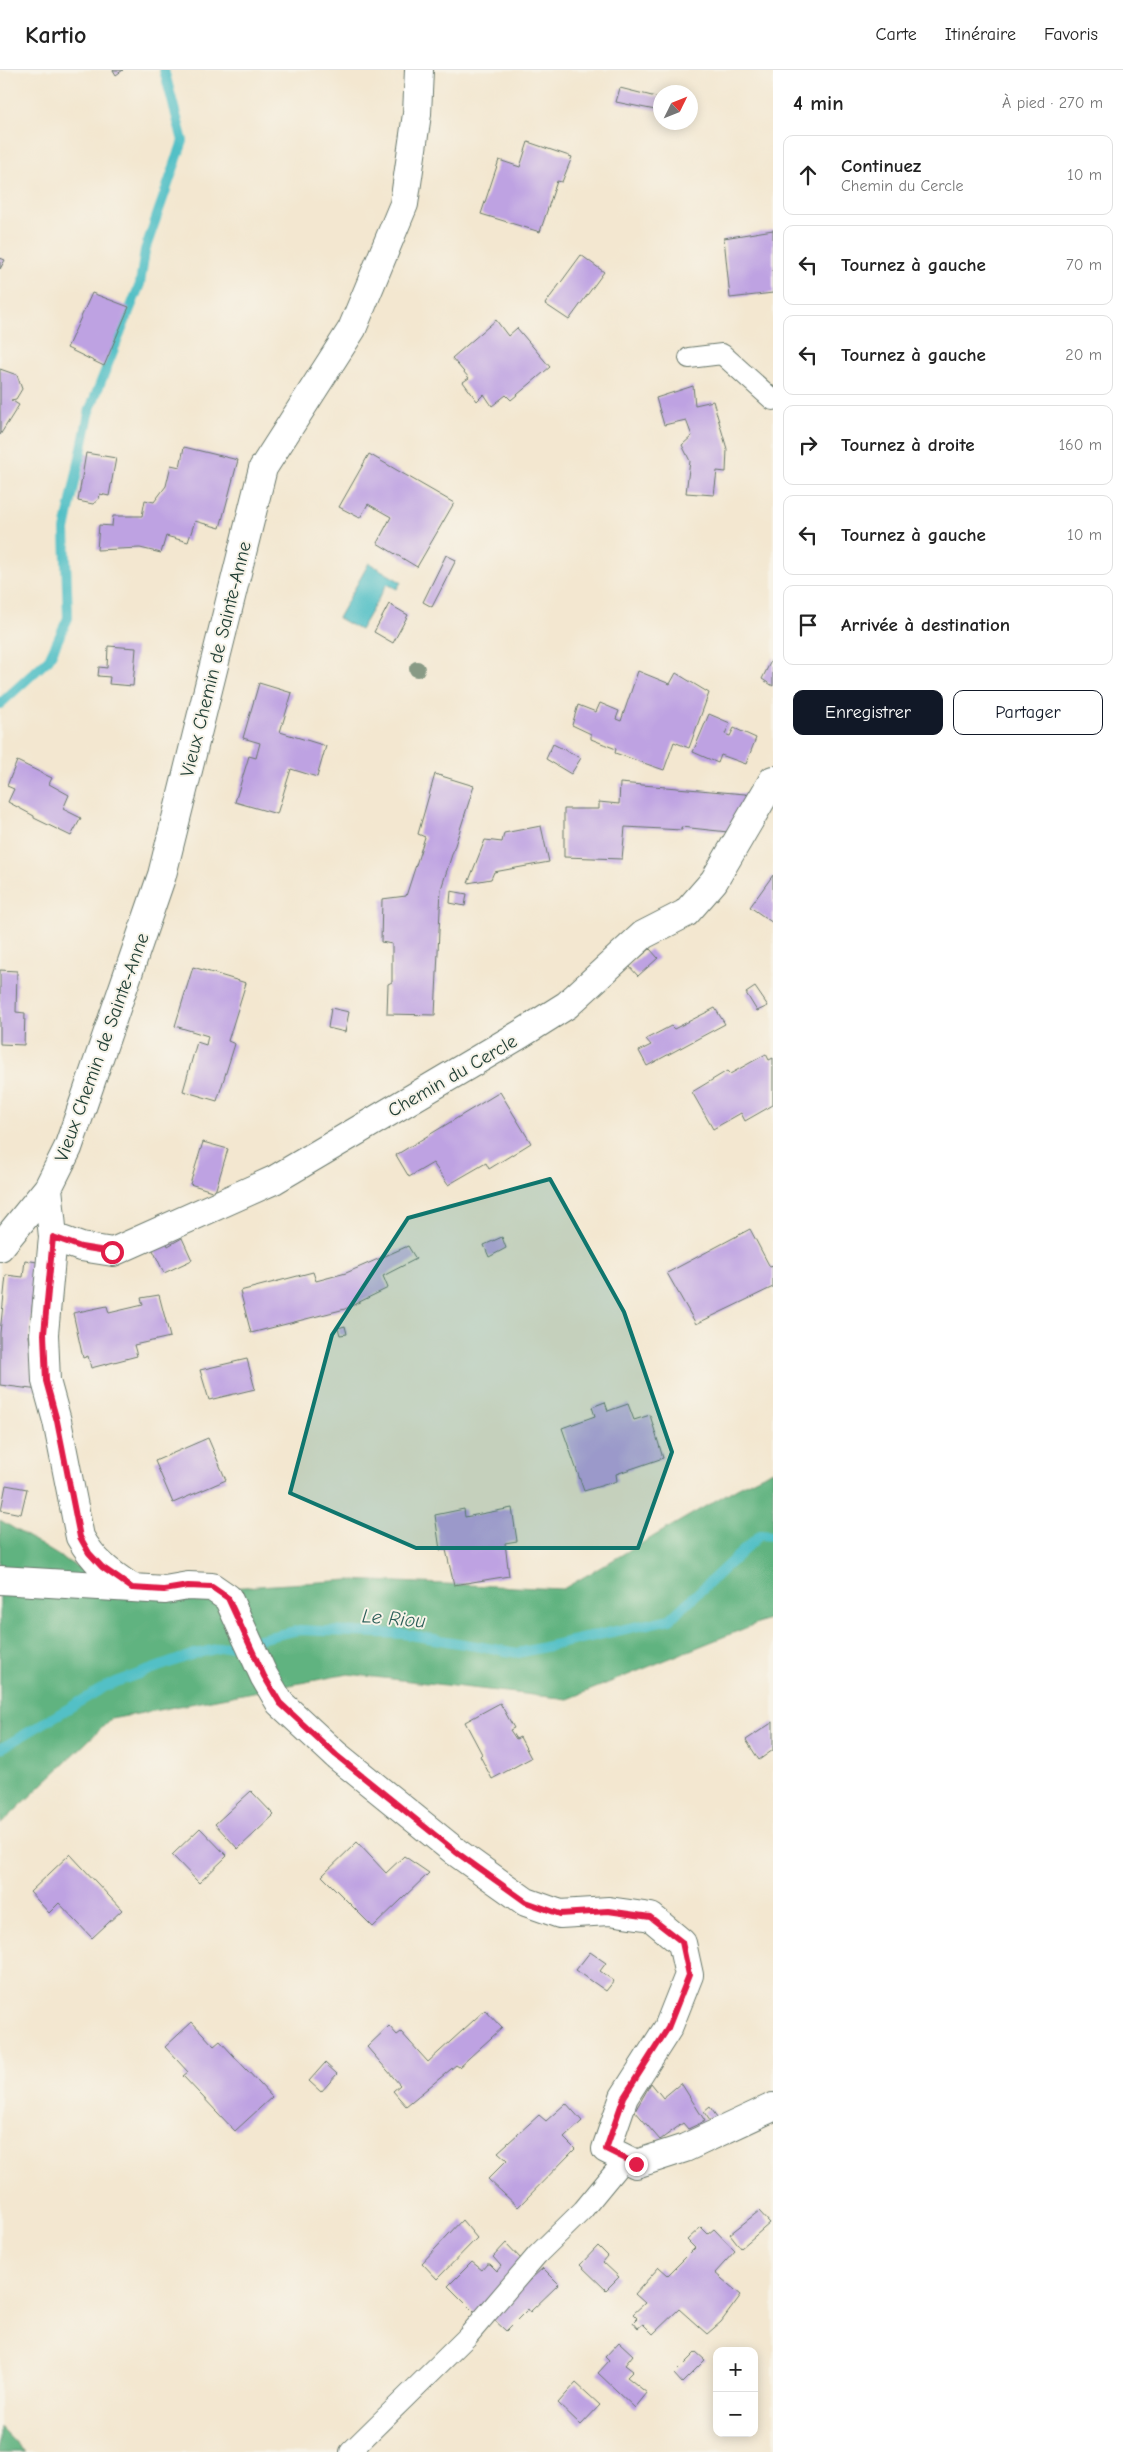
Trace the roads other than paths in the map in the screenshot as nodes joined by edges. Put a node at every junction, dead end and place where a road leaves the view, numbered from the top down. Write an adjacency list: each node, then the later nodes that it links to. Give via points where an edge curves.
1 (419, 70): 5 (street, Vieux Chemin de Sainte-Anne, via 417,114 404,204 352,329 262,468 162,874 68,1148)
2 (689, 358): 3 (lane, via 722,354)
3 (773, 400)
4 (773, 780): 6 (street, Chemin du Cercle, via 714,881 686,913 643,936 567,1005 274,1180 112,1252 81,1247)
5 (48, 1188): 6 (street); 7 (street, Vieux Chemin de Sainte-Anne)
6 (53, 1237): 9 (street, via 44,1334 46,1381 80,1537 102,1567)
7 (0, 1247)
8 (0, 1580): 9 (street)
9 (132, 1588): 11 (street, via 212,1587 228,1598 280,1703 329,1749 456,1852 526,1902 560,1914 608,1911 650,1917 682,1942 689,1975 668,2028 624,2097 606,2149)
10 (773, 2107): 11 (street, via 685,2148 636,2164)
11 (625, 2159): 12 (lane, via 583,2210 537,2255 466,2336)
12 (350, 2452)

